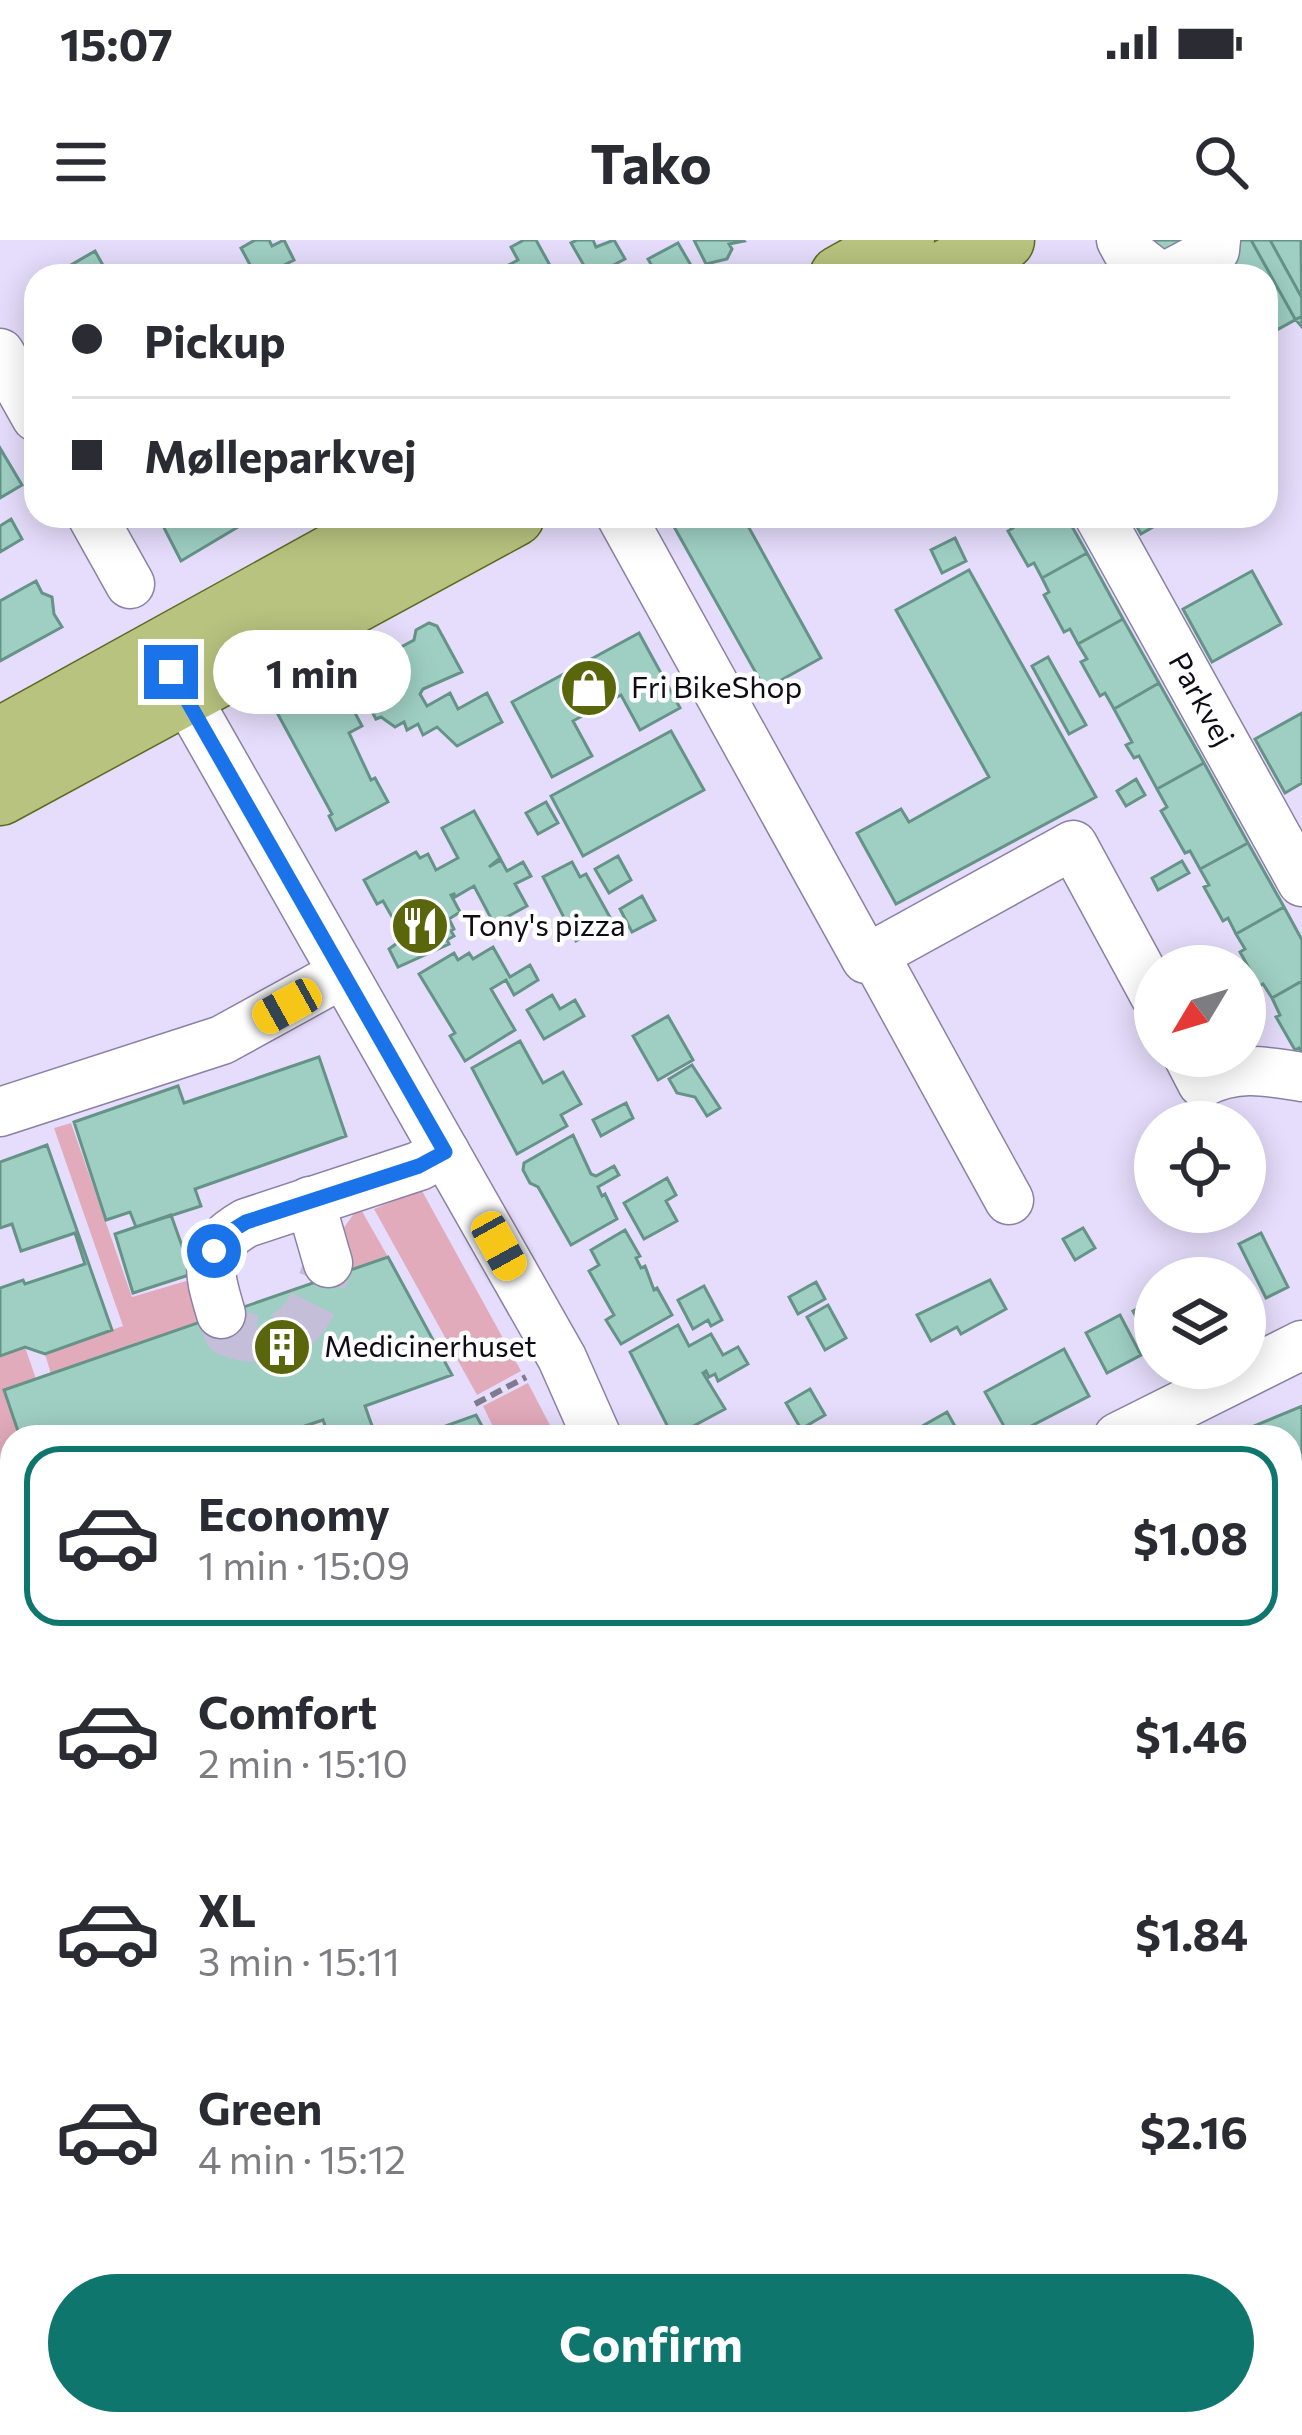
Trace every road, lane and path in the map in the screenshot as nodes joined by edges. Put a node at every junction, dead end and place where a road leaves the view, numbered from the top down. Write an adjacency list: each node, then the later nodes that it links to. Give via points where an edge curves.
1 (904, 240): 4 (main road)
2 (1121, 240): 5 (street)
3 (1216, 240): 6 (street, via 1215,250)
4 (861, 264)
5 (1145, 264)
6 (1187, 264)
7 (0, 353): 8 (street)
8 (24, 396)
9 (99, 528): 14 (street)
10 (383, 528): 15 (main road)
11 (488, 528): 15 (main road)
12 (628, 528): 19 (street, via 866,959)
13 (1106, 528): 18 (street, Parkvej)
14 (130, 584)
15 (171, 672): 16 (main road); 17 (main road); 21 (street)
16 (0, 738)
17 (0, 795)
18 (1302, 882)
19 (874, 954): 20 (street, via 1072,845); 26 (street)
20 (1134, 958)
21 (342, 974): 24 (street, via 222,1040); 25 (street)
22 (1266, 1072): 23 (street)
23 (1302, 1077)
24 (0, 1112)
25 (445, 1152): 27 (street); 31 (street)
26 (1009, 1200)
27 (310, 1201): 28 (street); 29 (street, via 223,1236 209,1273)
28 (328, 1263)
29 (221, 1315)
30 (1302, 1345): 34 (street)
31 (562, 1358): 32 (path); 33 (street)
32 (475, 1404)
33 (592, 1425)
34 (1142, 1425)

